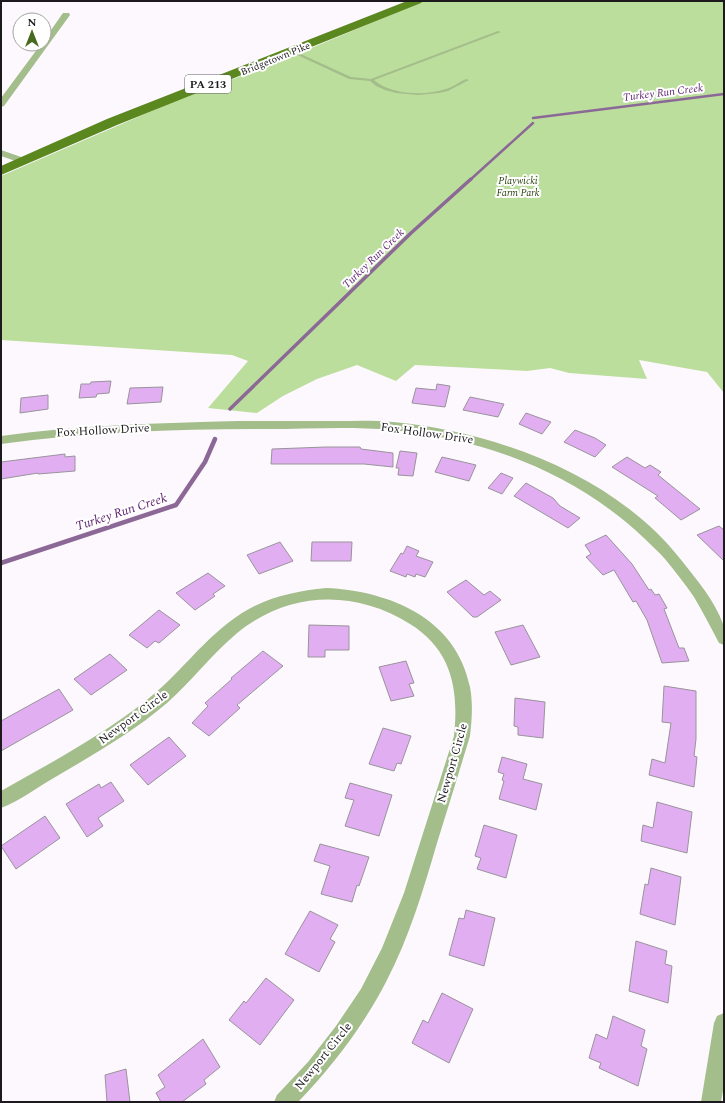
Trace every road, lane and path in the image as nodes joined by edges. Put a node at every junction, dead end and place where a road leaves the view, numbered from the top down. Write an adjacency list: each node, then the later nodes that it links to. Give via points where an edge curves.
1 (417, 1): 4 (main road, Bridgetown Pike / PA 213)
2 (66, 15): 7 (street)
3 (499, 32): 5 (lane)
4 (291, 51): 5 (lane, via 350,78); 9 (main road, Bridgetown Pike / PA 213, via 112,122)
5 (371, 80): 6 (lane, via 386,90 408,94 448,90)
6 (467, 80)
7 (1, 104)
8 (1, 153): 9 (street)
9 (24, 161): 10 (main road, Bridgetown Pike / PA 213)
10 (1, 172)
11 (1, 440): 12 (street, Fox Hollow Drive, via 114,428 378,425 444,433 487,443 525,455 578,481 622,509 672,557 699,592)
12 (724, 639)
13 (1, 800): 15 (street, Newport Circle, via 113,734 168,692 243,620 282,601 311,594 364,598 388,605 409,616 437,638 449,652 458,669 465,698 465,718 462,736 408,910 390,955 341,1038)
14 (724, 1023): 16 (street)
15 (284, 1102)
16 (711, 1102)

